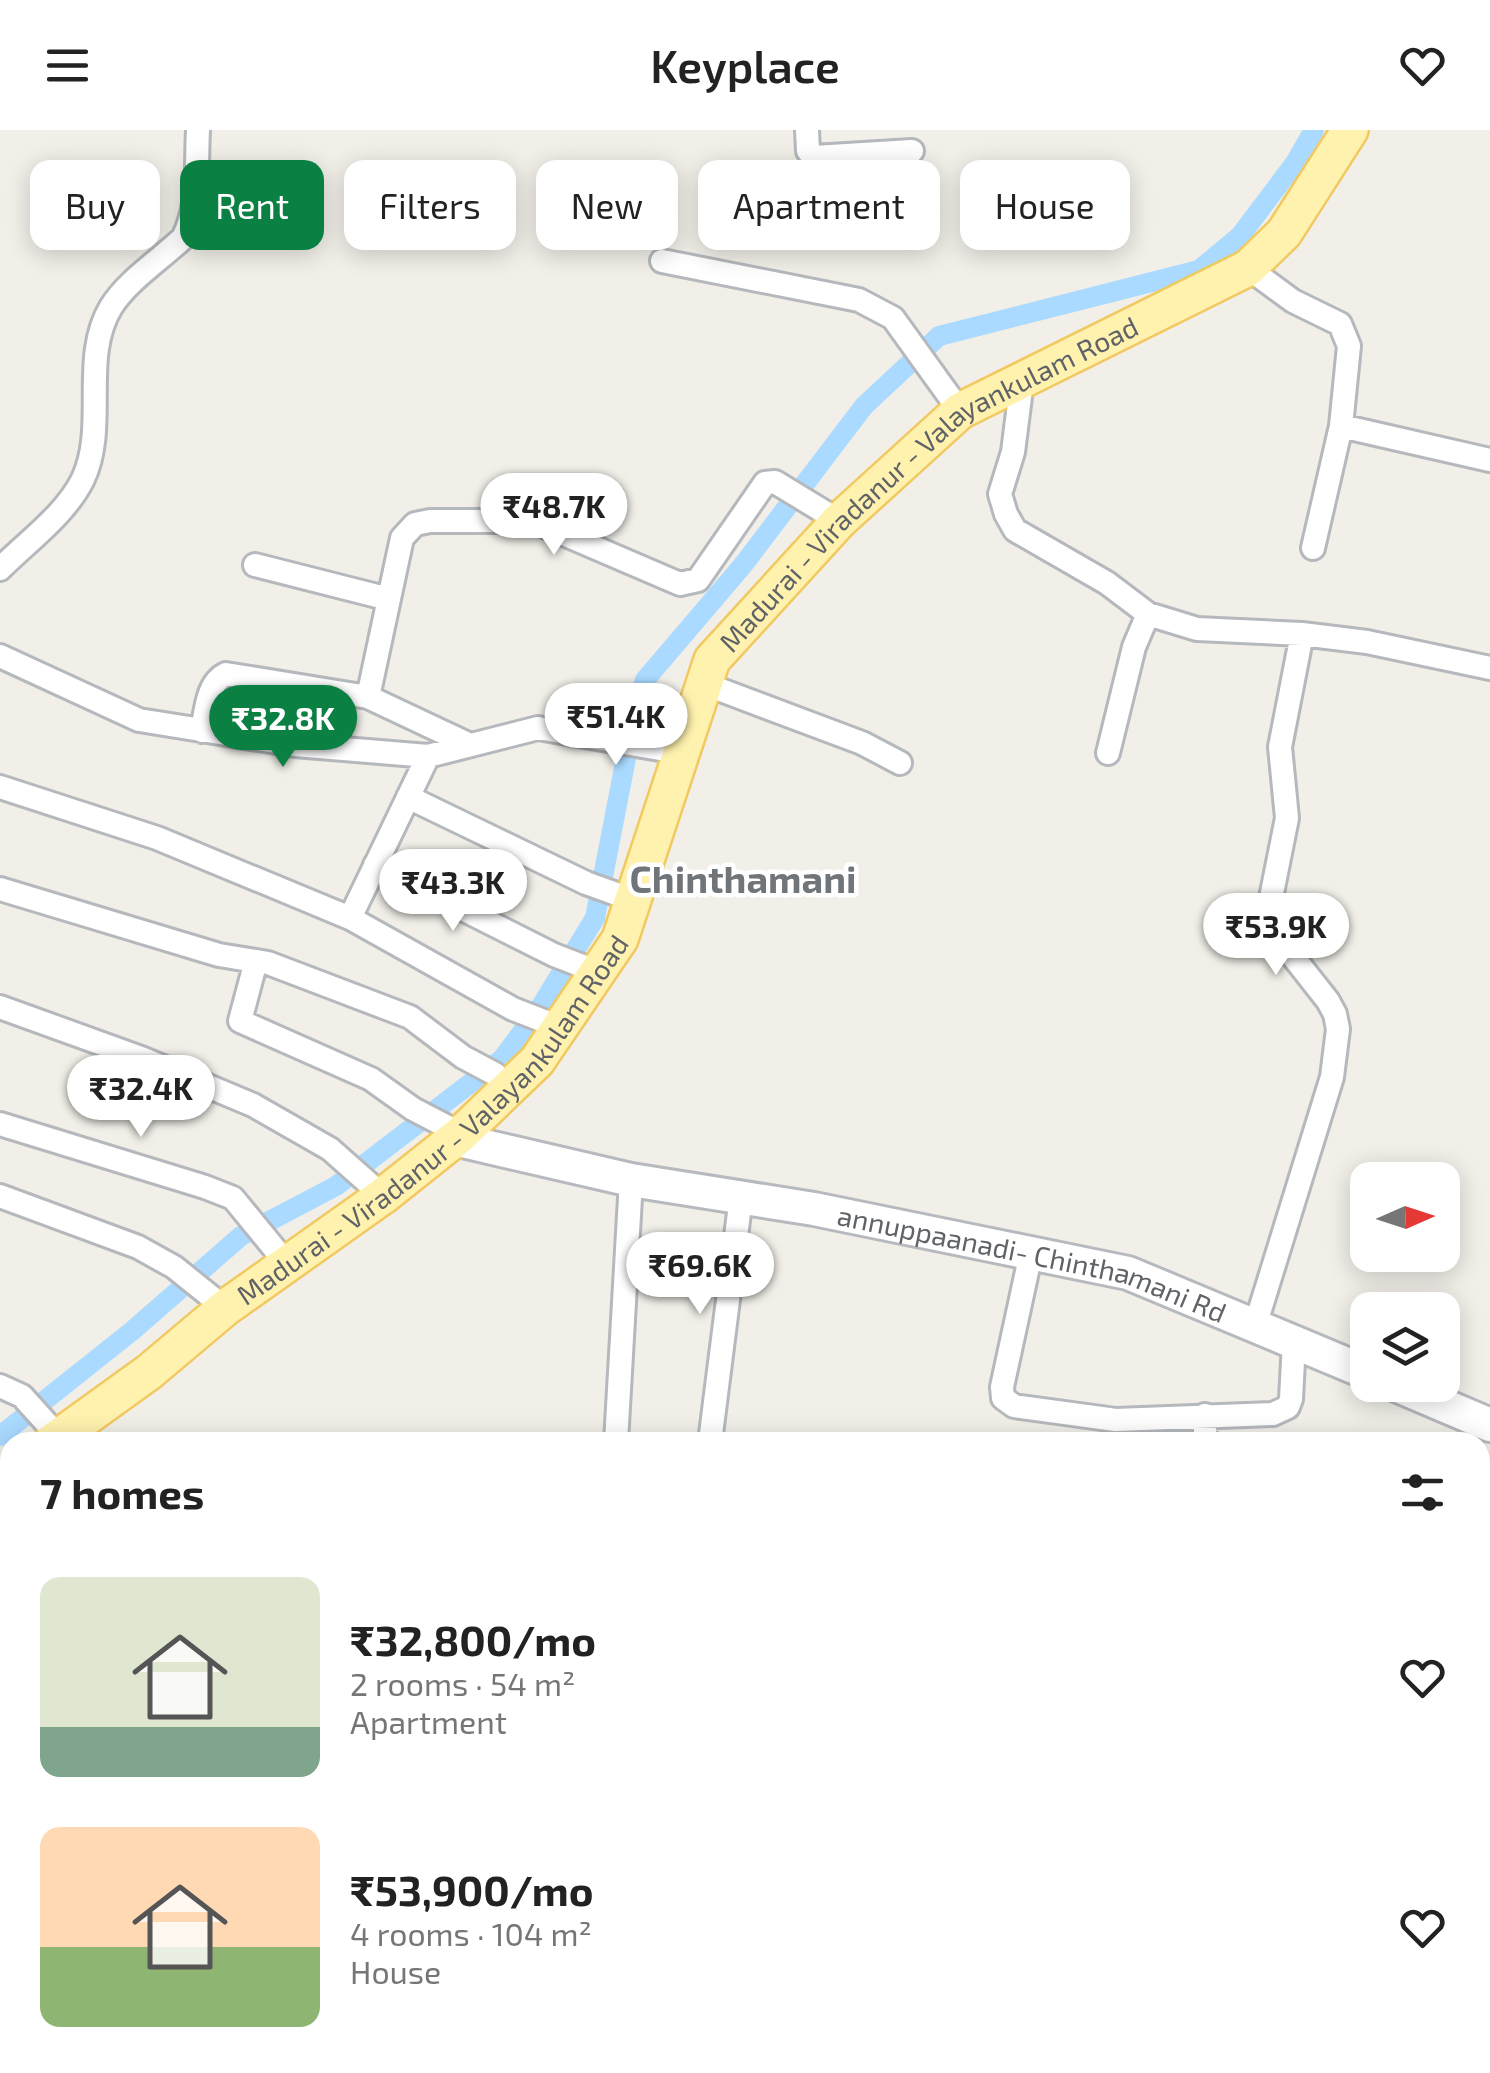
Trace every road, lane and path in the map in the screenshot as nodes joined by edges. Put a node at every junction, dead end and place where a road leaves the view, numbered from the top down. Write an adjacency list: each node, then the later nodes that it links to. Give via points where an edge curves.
1 (198, 130): 14 (street, via 188,229 112,306 100,335 93,448 84,476 74,495)
2 (807, 130): 4 (street, via 814,158)
3 (1350, 130): 6 (main road, Madurai - Viradanur - Valayankulam Road, via 1284,233)
4 (912, 151)
5 (662, 261): 8 (street, via 859,300 893,318)
6 (1248, 268): 7 (main road, Madurai - Viradanur - Valayankulam Road); 9 (street, via 1340,324 1349,346)
7 (1022, 381): 8 (main road, Madurai - Viradanur - Valayankulam Road); 16 (street, via 1000,494 1006,514 1015,530)
8 (953, 401): 11 (main road, Madurai - Viradanur - Valayankulam Road)
9 (1342, 426): 10 (street); 12 (street)
10 (1490, 460)
11 (827, 513): 15 (street, via 775,482 765,483 690,584 533,520 430,520 402,538); 20 (main road, Madurai - Viradanur - Valayankulam Road, via 712,660)
12 (1313, 548)
13 (255, 565): 15 (street)
14 (0, 569)
15 (389, 600): 21 (street)
16 (1148, 614): 17 (street, via 1197,629); 25 (street)
17 (1302, 634): 19 (street); 48 (street, via 1280,747 1287,818 1269,926 1328,1002 1338,1029 1332,1078)
18 (0, 656): 22 (street, via 139,720)
19 (1490, 668)
20 (704, 684): 24 (main road, Madurai - Viradanur - Valayankulam Road); 27 (street)
21 (368, 697): 22 (street, via 226,674 213,685); 23 (street)
22 (202, 731): 26 (street)
23 (470, 745): 24 (street, via 538,728); 26 (street)
24 (665, 750): 32 (main road, Madurai - Viradanur - Valayankulam Road)
25 (1108, 753)
26 (428, 756): 29 (street)
27 (900, 763)
28 (0, 787): 33 (street, via 157,838)
29 (408, 797): 30 (street); 32 (street)
30 (375, 866): 33 (street); 35 (street)
31 (0, 888): 34 (street)
32 (623, 896): 35 (main road, Madurai - Viradanur - Valayankulam Road, via 620,939)
33 (350, 918): 37 (street)
34 (256, 961): 38 (street, via 410,1017); 40 (street, via 240,1021 371,1079)
35 (588, 969): 37 (main road, Madurai - Viradanur - Valayankulam Road)
36 (0, 1008): 42 (street, via 252,1105 330,1150)
37 (553, 1026): 38 (main road, Madurai - Viradanur - Valayankulam Road)
38 (502, 1082): 40 (main road, Madurai - Viradanur - Valayankulam Road)
39 (0, 1124): 46 (street, via 234,1198)
40 (452, 1132): 41 (street, annuppaanadi- Chinthamani Rd); 42 (main road, Madurai - Viradanur - Valayankulam Road)
41 (630, 1180): 44 (street, annuppaanadi- Chinthamani Rd); 56 (street)
42 (377, 1190): 46 (main road, Madurai - Viradanur - Valayankulam Road)
43 (0, 1196): 47 (street, via 138,1247)
44 (741, 1197): 45 (street, annuppaanadi- Chinthamani Rd); 57 (street)
45 (1031, 1253): 48 (street, annuppaanadi- Chinthamani Rd, via 1128,1273); 53 (street, via 1003,1398 1014,1406 1116,1420)
46 (287, 1264): 47 (main road, Madurai - Viradanur - Valayankulam Road)
47 (214, 1299): 54 (main road, Madurai - Viradanur - Valayankulam Road, via 150,1372)
48 (1255, 1326): 49 (street, annuppaanadi- Chinthamani Rd)
49 (1294, 1342): 50 (street, annuppaanadi- Chinthamani Rd); 53 (street, via 1288,1407 1274,1414)
50 (1350, 1365)
51 (0, 1386): 54 (street)
52 (1437, 1402): 55 (street)
53 (1205, 1416): 58 (street)
54 (43, 1422)
55 (1490, 1424)
56 (617, 1432)
57 (711, 1432)
58 (1206, 1432)

